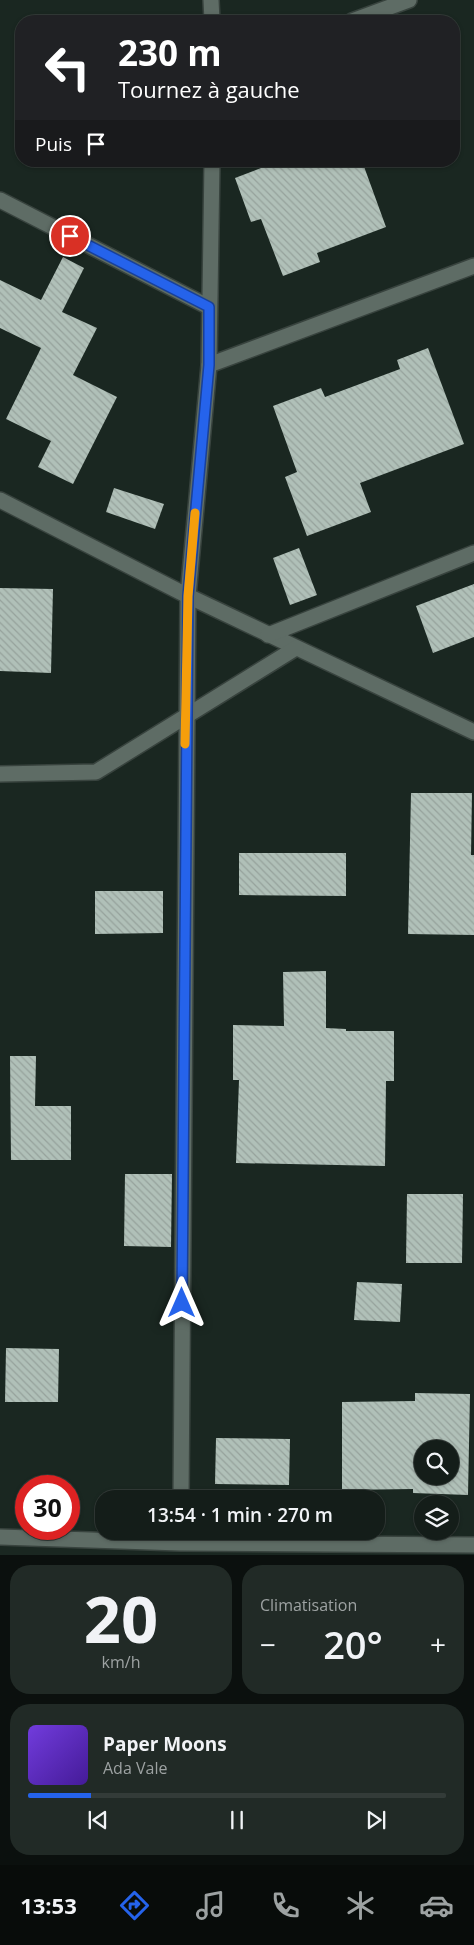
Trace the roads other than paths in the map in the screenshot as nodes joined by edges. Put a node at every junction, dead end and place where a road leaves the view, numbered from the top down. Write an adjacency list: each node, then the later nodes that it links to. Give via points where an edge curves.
1 (211, 0): 3 (street)
2 (409, 0): 4 (street)
3 (212, 15)
4 (368, 15)
5 (212, 167): 8 (street)
6 (0, 200): 8 (street)
7 (474, 266): 9 (street)
8 (209, 307): 9 (street)
9 (209, 365): 12 (street)
10 (0, 500): 12 (street)
11 (474, 553): 13 (street)
12 (188, 596): 13 (street); 15 (street)
13 (268, 635): 14 (street)
14 (296, 648): 15 (street); 16 (street)
15 (186, 716): 17 (street, via 96,772); 18 (street)
16 (474, 732)
17 (0, 774)
18 (181, 1490)
19 (0, 1537): 20 (street)
20 (180, 1543): 21 (street)
21 (474, 1545)

